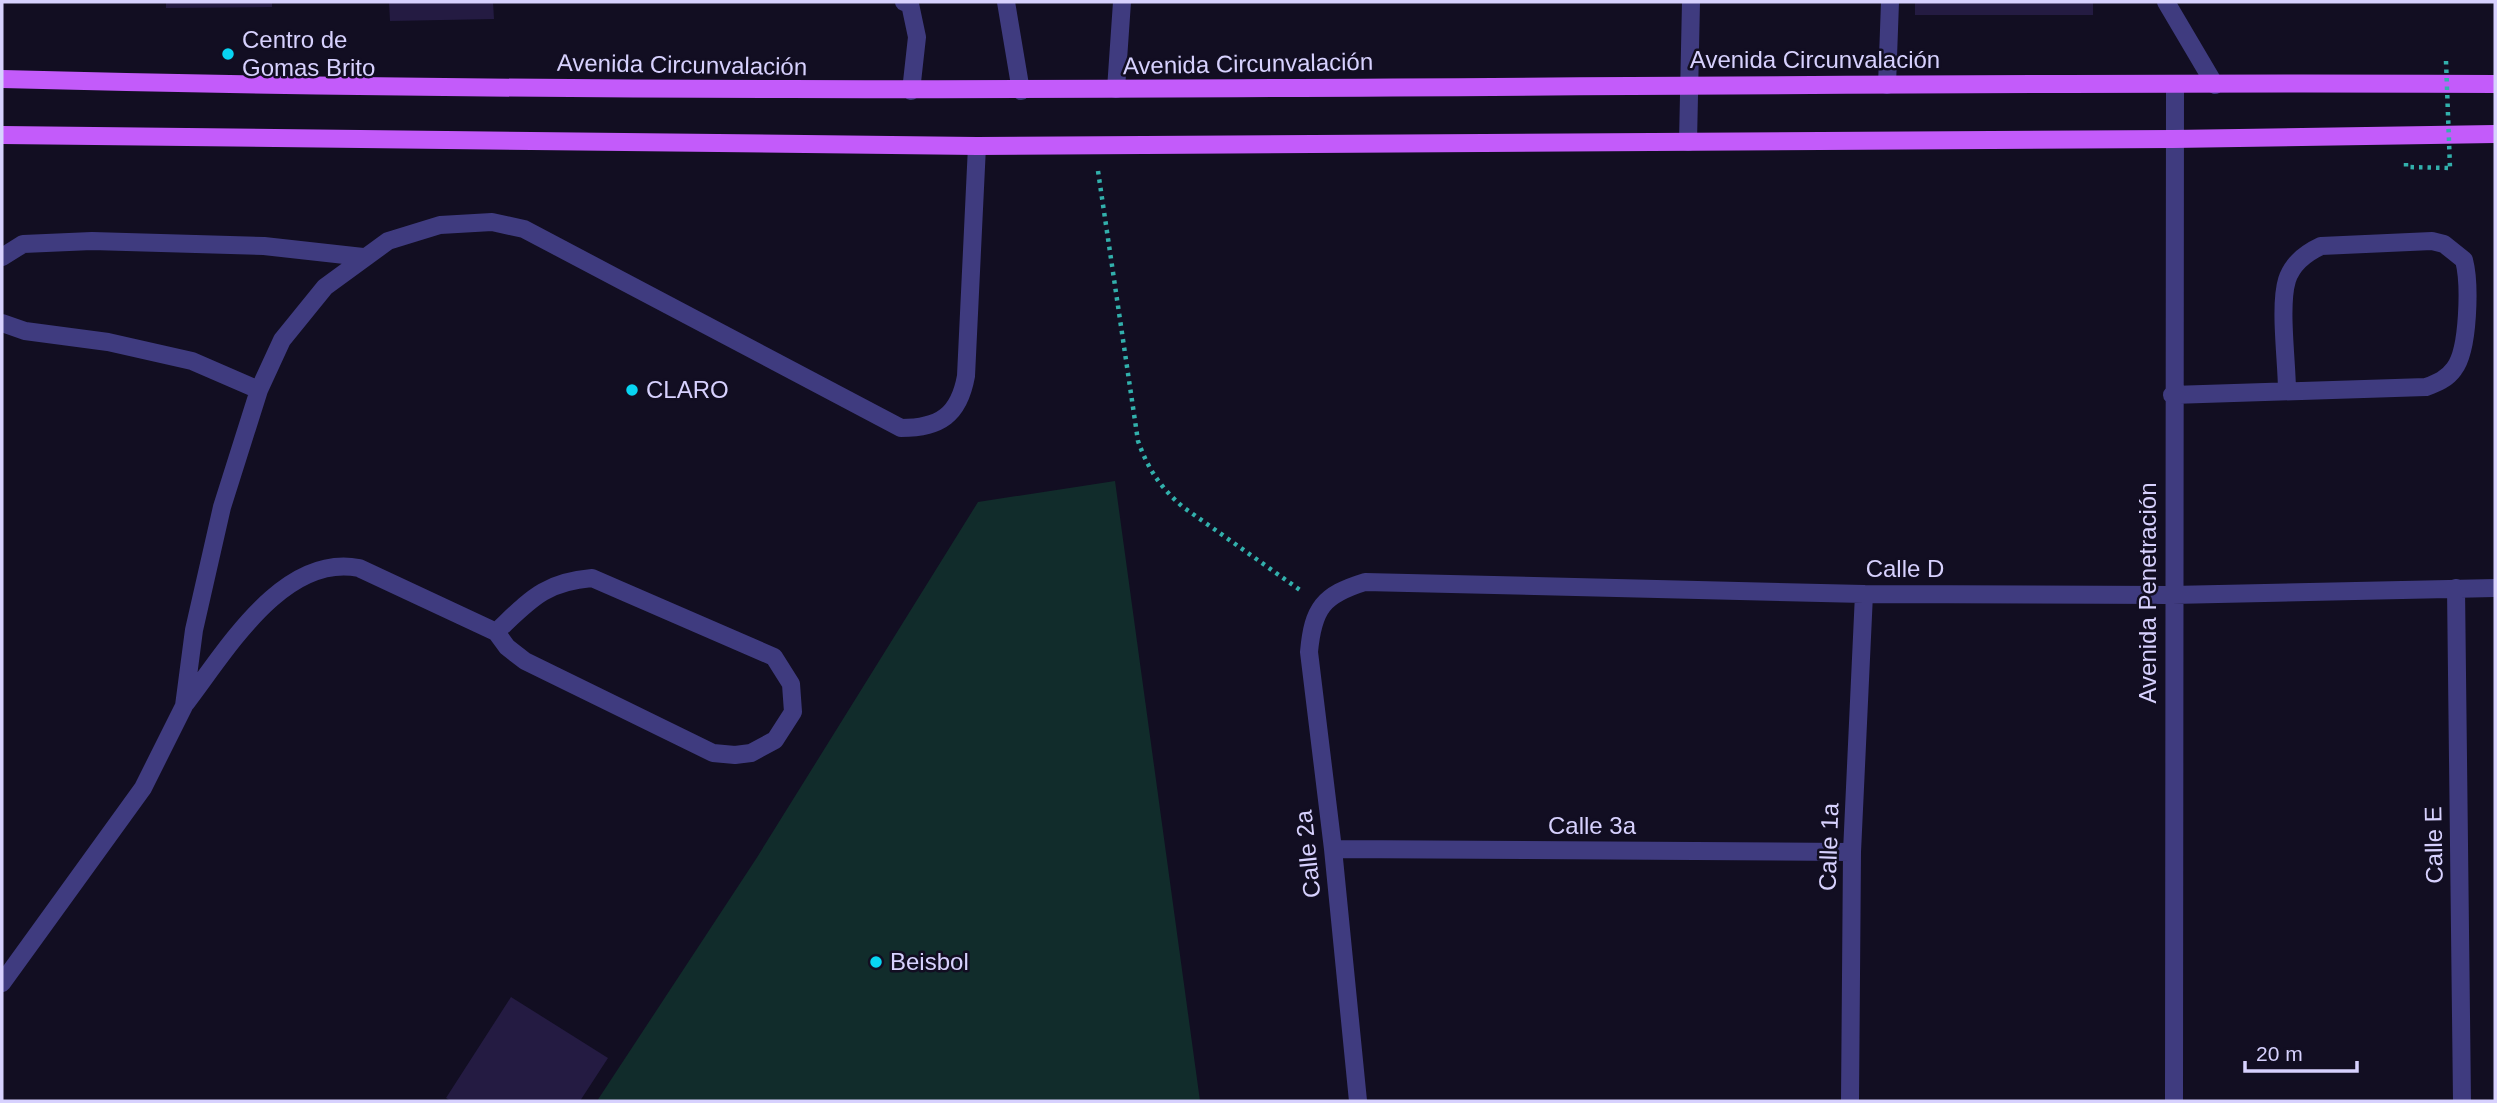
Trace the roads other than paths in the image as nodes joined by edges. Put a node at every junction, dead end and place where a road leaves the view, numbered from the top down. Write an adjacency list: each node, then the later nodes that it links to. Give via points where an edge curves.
1 (904, 2): 15 (street, via 910,4 917,37)
2 (1006, 2): 14 (street)
3 (1122, 2): 13 (street)
4 (1691, 2): 8 (street)
5 (1890, 2): 10 (street)
6 (2166, 2): 12 (street)
7 (2, 79): 15 (main road, Avenida Circunvalación)
8 (1691, 84): 10 (main road, Avenida Circunvalación); 13 (main road, Avenida Circunvalación); 19 (street)
9 (2495, 84): 12 (main road, Avenida Circunvalación)
10 (1887, 85): 11 (main road, Avenida Circunvalación)
11 (2175, 85): 12 (main road, Avenida Circunvalación); 18 (street, Avenida Penetración)
12 (2215, 85)
13 (1116, 89): 14 (main road, Avenida Circunvalación)
14 (1021, 90): 15 (main road, Avenida Circunvalación)
15 (911, 91)
16 (2495, 134): 18 (main road)
17 (2, 135): 20 (main road)
18 (2173, 139): 19 (main road); 26 (street, Avenida Penetración)
19 (1688, 142): 20 (main road)
20 (977, 146): 22 (street, via 966,376 951,413 927,428 901,428 524,229 492,222 440,225 388,241)
21 (2, 257): 22 (street, via 23,244 92,241 264,246)
22 (363, 257): 24 (street, via 325,287 282,340)
23 (2, 323): 24 (street, via 24,331 108,342 192,361)
24 (259, 390): 33 (street, via 222,507 194,629)
25 (2287, 391): 25 (street, via 2427,387 2442,381 2454,371 2464,345 2465,260 2432,241 2320,246 2306,254 2287,279 2284,296); 26 (street)
26 (2172, 395): 30 (street, Avenida Penetración)
27 (2456, 588): 28 (street, Calle D); 30 (street, Calle D); 40 (street, Calle E)
28 (2495, 588)
29 (1864, 594): 30 (street, Calle D); 31 (street, Calle D, via 1365,582 1343,589); 35 (street, Calle 1a)
30 (2172, 595): 39 (street, Avenida Penetración)
31 (1321, 604): 34 (street, Calle 2a, via 1311,627 1309,652)
32 (496, 632): 32 (street, via 525,661 713,753 751,753 775,740 793,712 791,684 774,657 592,578 550,586); 33 (street, via 359,568 341,564 321,568 298,579 246,625)
33 (184, 706): 36 (street, via 143,789)
34 (1333, 849): 35 (street, Calle 3a); 37 (street, Calle 2a)
35 (1852, 852): 38 (street, Calle 1a)
36 (2, 983)
37 (1358, 1101)
38 (1850, 1101)
39 (2174, 1101)
40 (2462, 1101)

